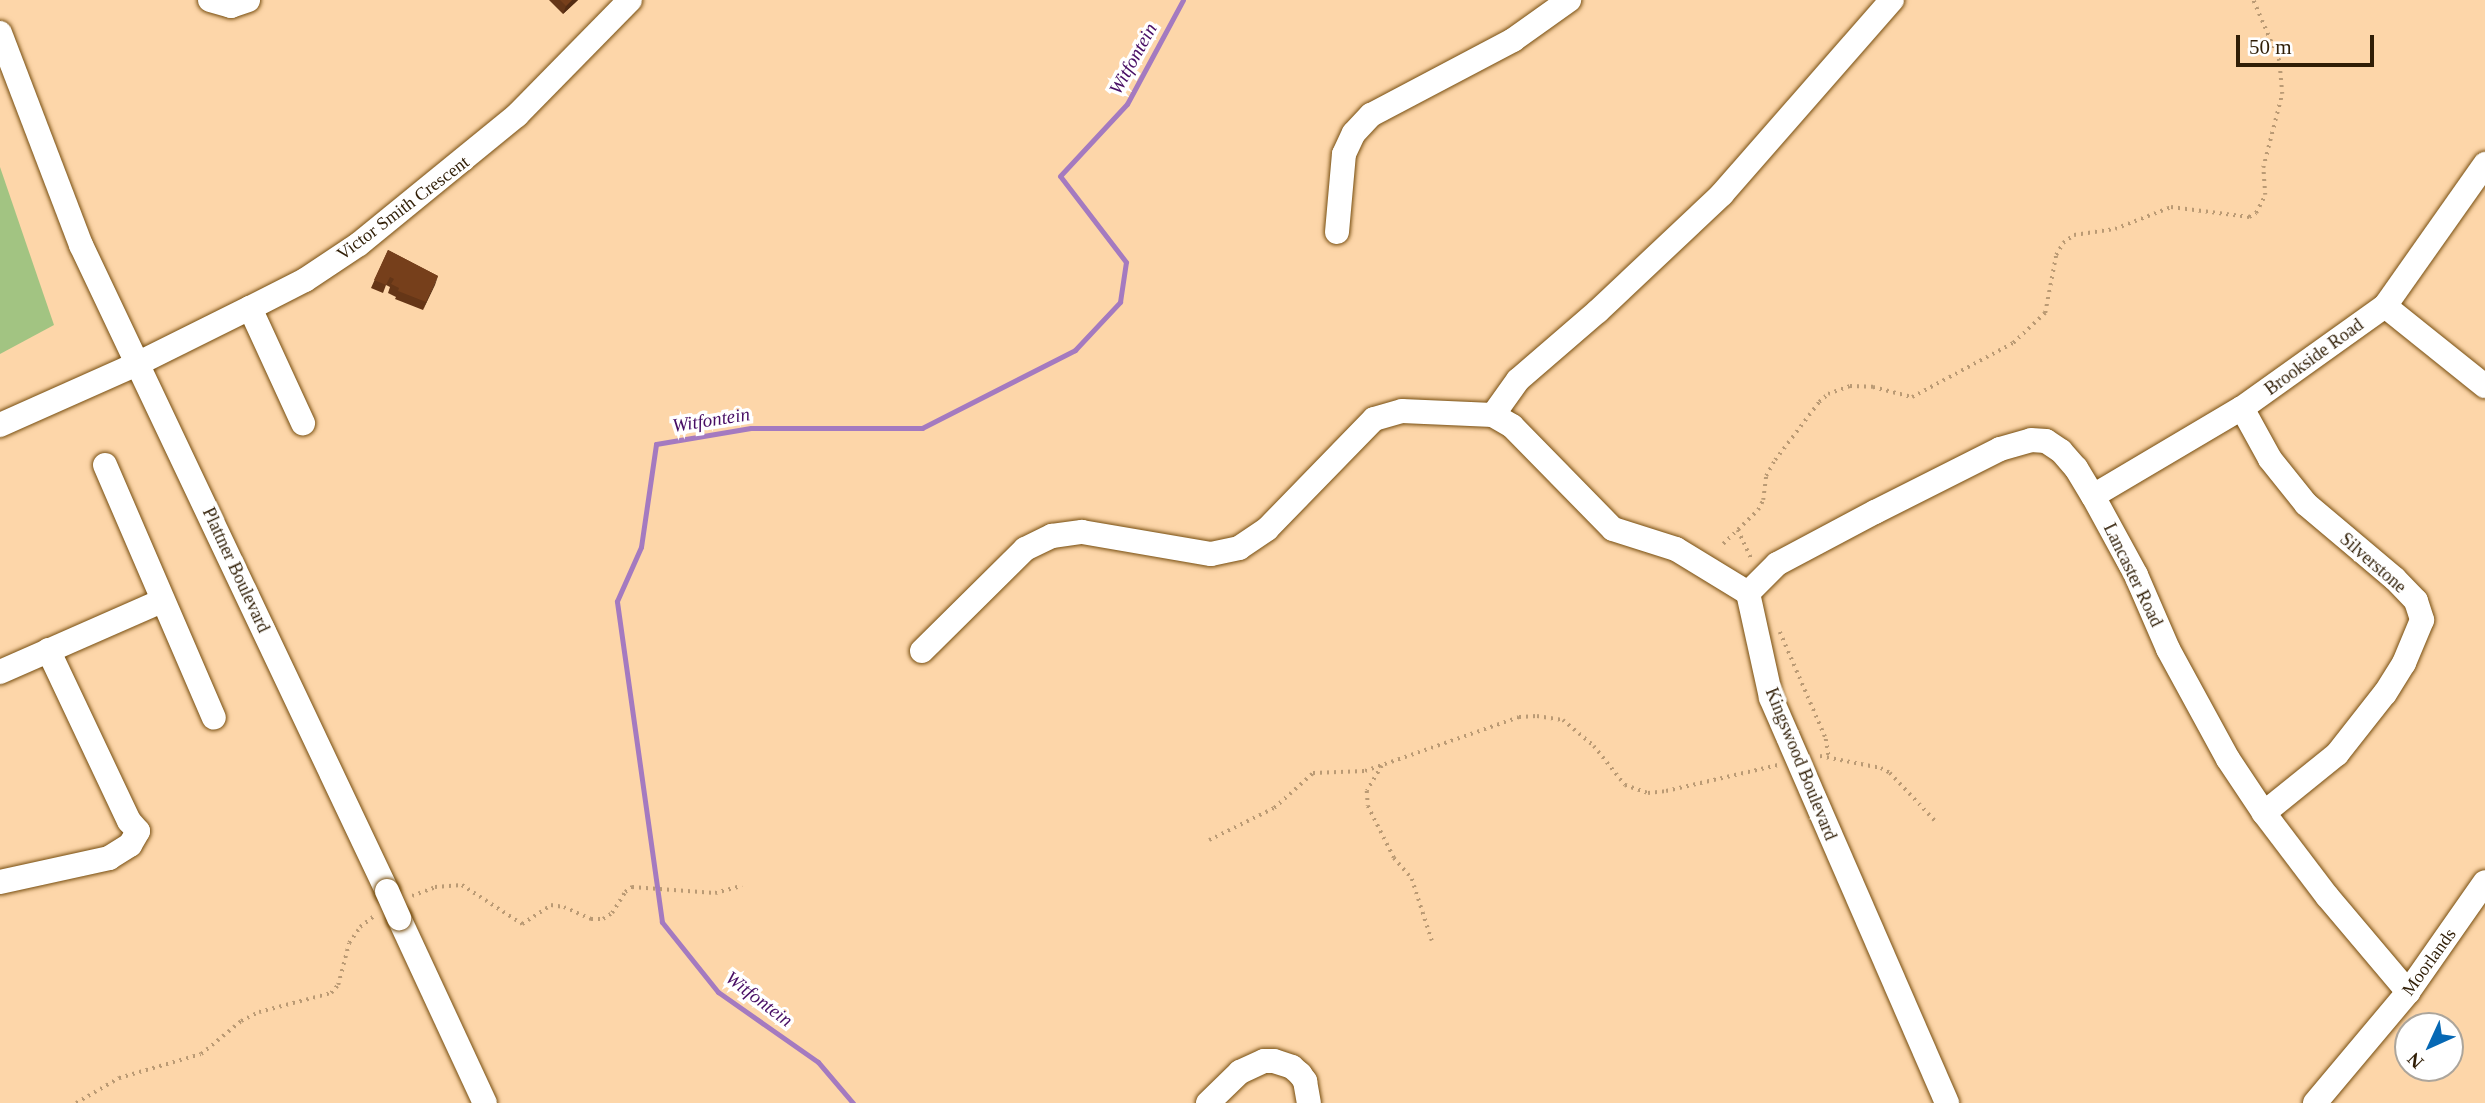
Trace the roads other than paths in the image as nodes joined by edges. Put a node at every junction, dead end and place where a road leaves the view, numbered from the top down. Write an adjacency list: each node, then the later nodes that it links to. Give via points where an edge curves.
1 (210, 0): 2 (street, via 231,6)
2 (248, 0)
3 (630, 0): 10 (street, Victor Smith Crescent, via 474,153 359,244 305,280)
4 (1569, 0): 8 (street, via 1513,40 1371,115 1343,154)
5 (1892, 0): 14 (street, via 1722,194 1518,380)
6 (0, 33): 11 (street, Plattner Boulevard, via 81,245)
7 (2485, 164): 9 (street, Brookside Road)
8 (1337, 232)
9 (2385, 306): 12 (street); 13 (street, Brookside Road)
10 (250, 308): 11 (street, Victor Smith Crescent); 15 (street)
11 (139, 363): 16 (street, Victor Smith Crescent); 29 (street, Plattner Boulevard)
12 (2485, 386)
13 (2242, 408): 18 (street, Brookside Road); 25 (street, Silverstone, via 2270,459 2306,503 2395,579 2416,601 2422,620 2404,663 2337,754)
14 (1493, 415): 19 (street, via 1512,426 1613,529 1676,549); 22 (street, via 1402,411 1374,419 1267,529 1239,548 1211,554 1082,533 1052,536 1025,549)
15 (303, 423)
16 (0, 425)
17 (105, 465): 20 (street)
18 (2093, 496): 19 (street, Lancaster Road, via 2061,451 2046,441 2017,443 1777,564); 25 (street, Lancaster Road, via 2136,575 2168,649 2228,759)
19 (1754, 587): 32 (street, Kingswood Boulevard, via 1771,698)
20 (162, 601): 21 (street); 24 (street)
21 (48, 650): 23 (street); 26 (street, via 129,821 138,831 130,845 109,858)
22 (922, 651)
23 (0, 672)
24 (214, 718)
25 (2264, 813): 28 (street, Lancaster Road)
26 (0, 882)
27 (2485, 882): 28 (street, Moorlands)
28 (2408, 992): 33 (street, Moorlands)
29 (485, 1103)
30 (1208, 1103): 31 (street, via 1240,1072 1274,1061 1300,1074)
31 (1309, 1103)
32 (1947, 1103)
33 (2315, 1103)

